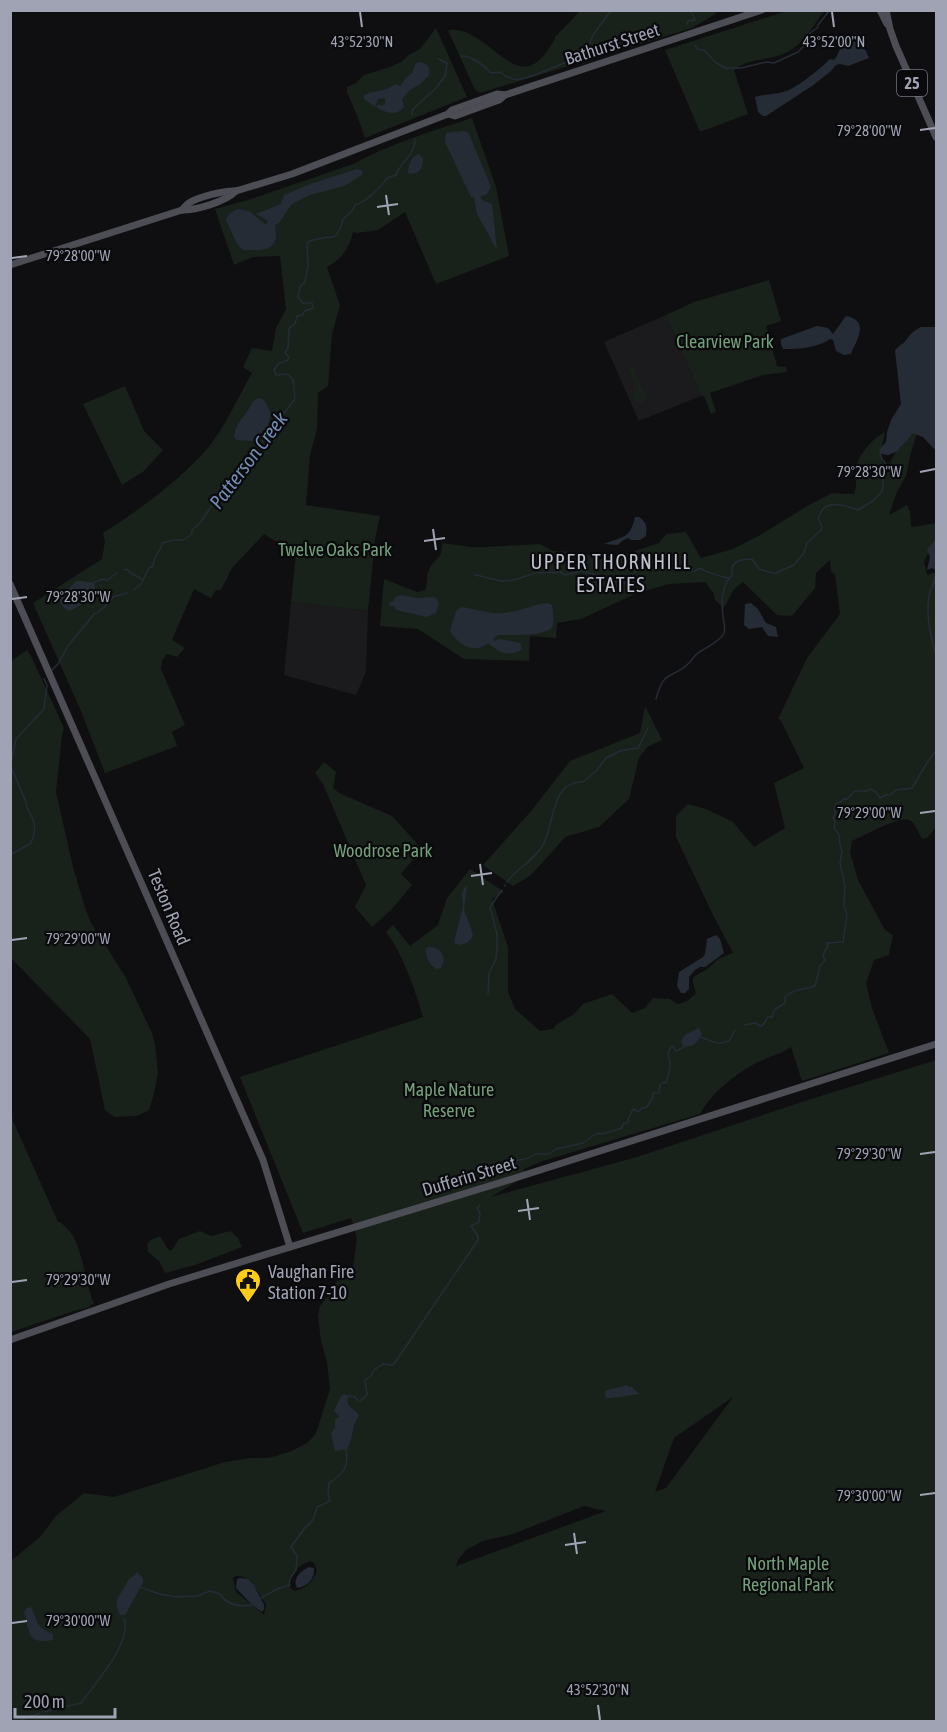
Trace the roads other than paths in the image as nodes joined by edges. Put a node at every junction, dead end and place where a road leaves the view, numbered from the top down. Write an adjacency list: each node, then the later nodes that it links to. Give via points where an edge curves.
1 (762, 10): 4 (main road, Bathurst Street, via 505,95 497,94 292,174 207,197 182,210)
2 (883, 12): 3 (main road, 25)
3 (936, 137)
4 (10, 265)
5 (10, 584): 7 (main road, Teston Road, via 250,1130)
6 (936, 1044): 7 (main road, Dufferin Street)
7 (290, 1247): 8 (main road, Dufferin Street, via 169,1284)
8 (10, 1340)

